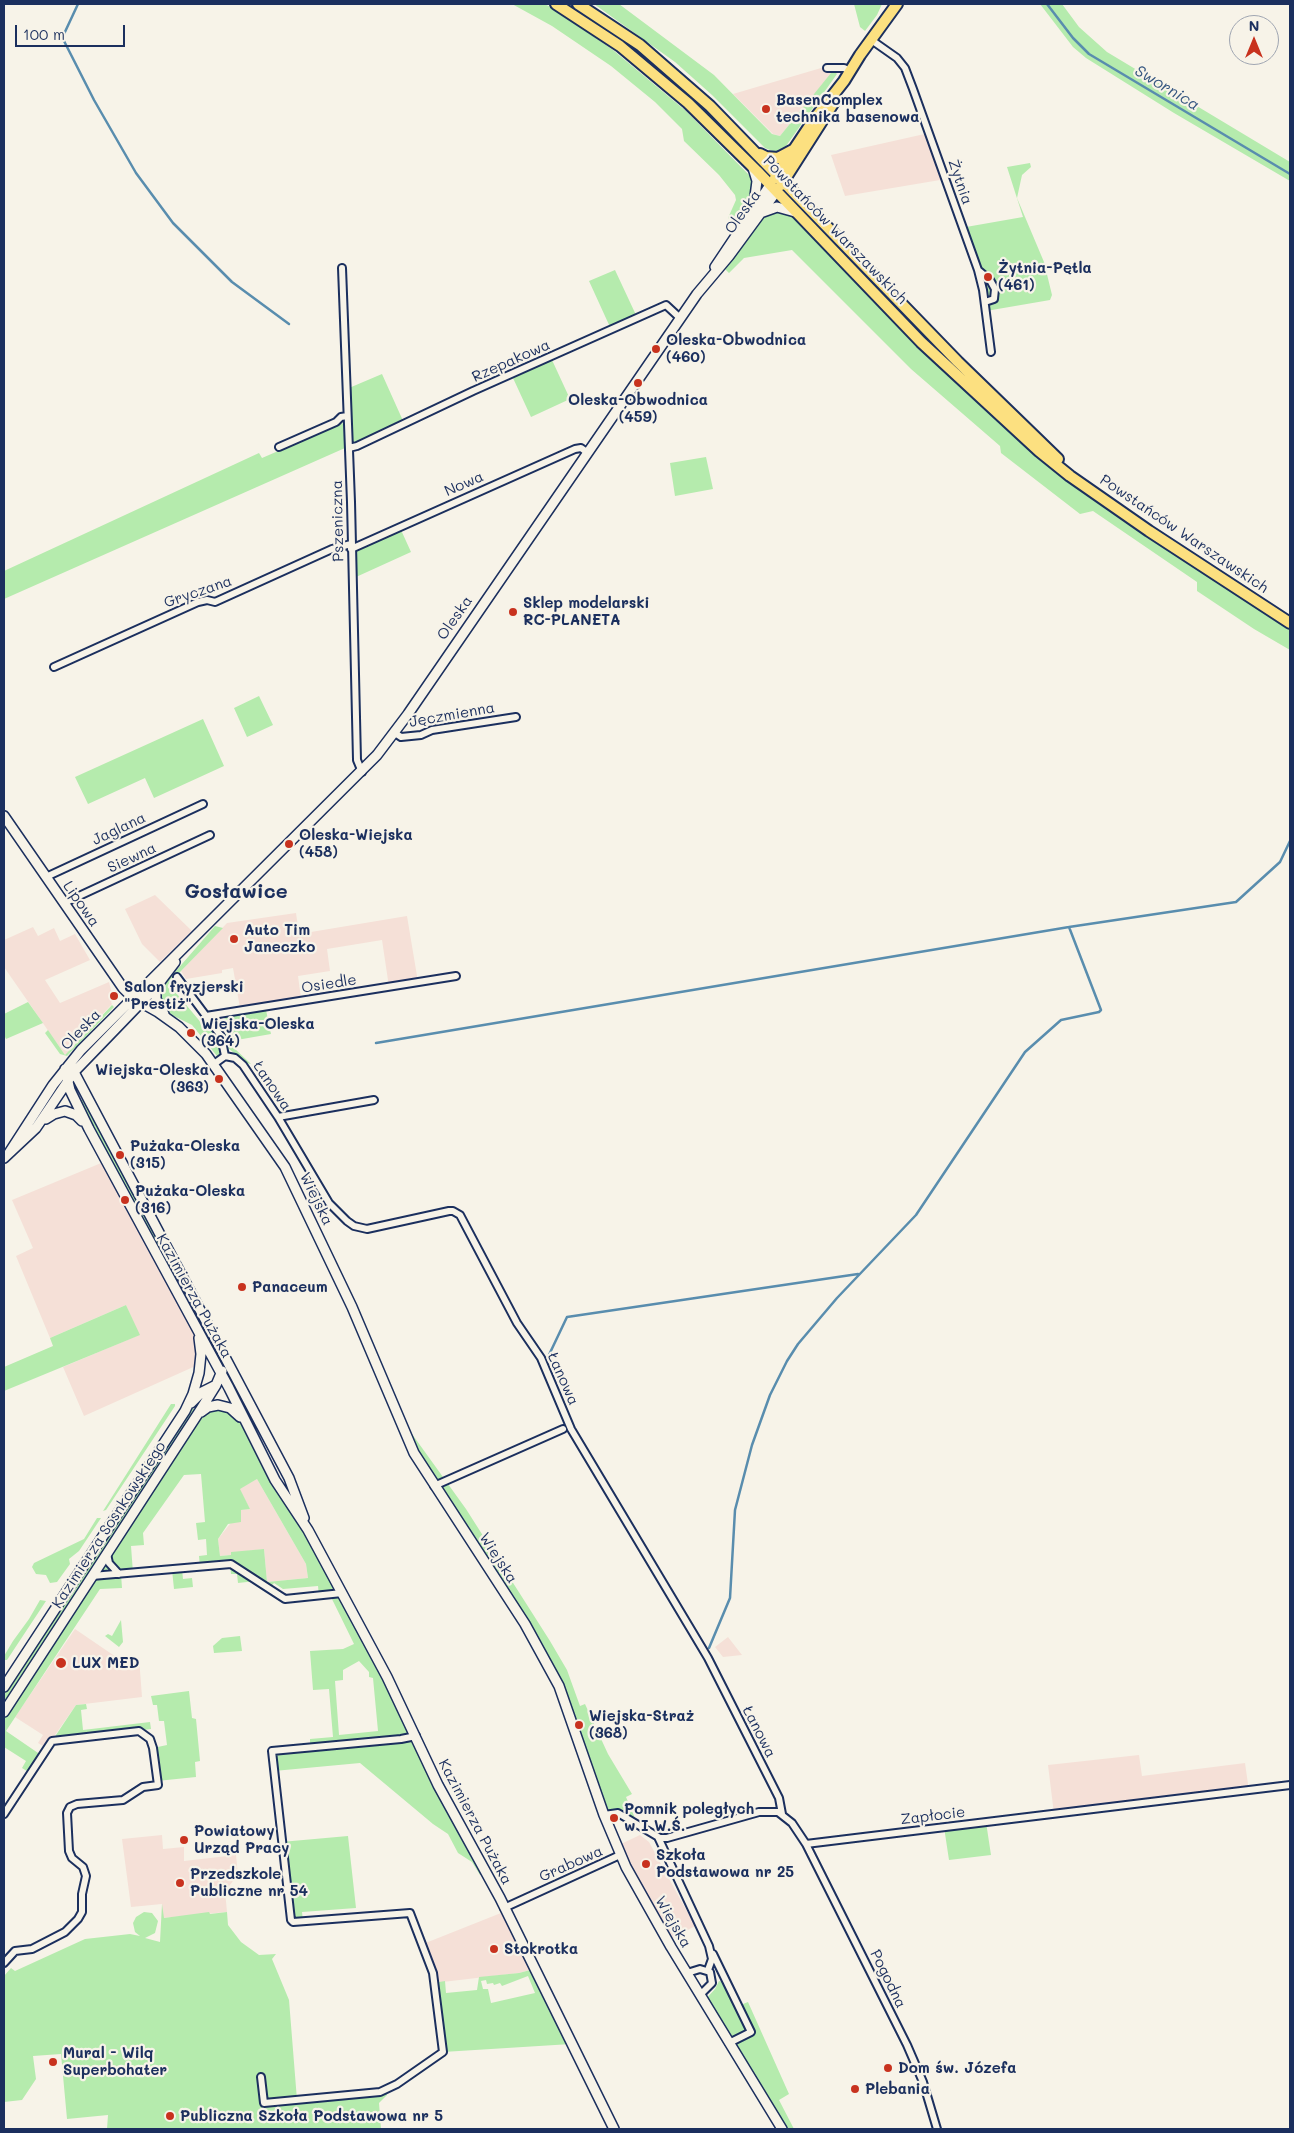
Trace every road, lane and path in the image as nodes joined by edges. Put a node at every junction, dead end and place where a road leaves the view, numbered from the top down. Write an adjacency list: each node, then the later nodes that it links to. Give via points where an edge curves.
1 (556, 4): 10 (main road, Powstańców Warszawskich, via 646,66)
2 (578, 4): 9 (main road, Powstańców Warszawskich, via 626,35 669,69)
3 (897, 4): 4 (main road)
4 (870, 39): 6 (main road); 16 (street, Żytnia, via 897,58 905,68)
5 (827, 68): 6 (street)
6 (850, 71): 7 (main road)
7 (844, 81): 8 (main road, Oleska, via 814,118); 11 (main road, Oleska, via 820,126)
8 (794, 150): 9 (main road, via 776,158 766,158); 11 (main road, Oleska)
9 (755, 151): 11 (main road, Powstańców Warszawskich)
10 (751, 165): 12 (main road, Powstańców Warszawskich); 14 (street, via 757,180)
11 (781, 178): 12 (main road, Oleska); 24 (main road, Powstańców Warszawskich, via 945,348)
12 (773, 189): 13 (main road, Powstańców Warszawskich); 14 (street, Oleska)
13 (795, 212): 14 (street, via 772,207); 24 (main road, Powstańców Warszawskich, via 964,384 1039,451)
14 (754, 215): 18 (street, Oleska, via 729,256)
15 (342, 268): 20 (street, Pszeniczna)
16 (978, 270): 17 (street, Żytnia); 17 (street, via 995,289 994,298)
17 (985, 302): 19 (street, Żytnia)
18 (680, 318): 22 (street, Rzepakowa, via 666,305); 23 (street, Oleska)
19 (991, 352)
20 (347, 416): 21 (street); 22 (street, Pszeniczna)
21 (279, 447)
22 (349, 448): 25 (street, Pszeniczna)
23 (588, 453): 25 (street, Nowa, via 575,448); 29 (street, Oleska)
24 (1086, 486): 26 (main road, Powstańców Warszawskich, via 1202,567)
25 (351, 547): 27 (street, Gryczana, via 332,549 215,602 198,602); 30 (street, Pszeniczna, via 357,760)
26 (1290, 623)
27 (54, 666)
28 (516, 717): 29 (street, Jęczmienna, via 432,730 421,735 400,737)
29 (395, 733): 30 (street, Oleska)
30 (362, 772): 36 (street, Oleska)
31 (203, 804): 34 (street, Jaglana)
32 (4, 816): 34 (street, Lipowa)
33 (210, 835): 35 (street, Siewna)
34 (46, 876): 35 (street, Lipowa)
35 (64, 903): 40 (street, Lipowa, via 123,988)
36 (190, 942): 39 (street, Oleska); 40 (street, Oleska)
37 (456, 976): 41 (street, Osiedle)
38 (177, 977): 41 (street)
39 (156, 987): 40 (street, Oleska); 42 (street, Wiejska, via 156,999)
40 (137, 1000): 42 (street, Wiejska); 45 (street, Oleska)
41 (206, 1016): 43 (street, via 221,1036)
42 (167, 1018): 44 (street, Wiejska)
43 (225, 1056): 44 (street); 48 (street, Łanowa, via 235,1058 243,1065)
44 (214, 1064): 62 (street, Wiejska, via 295,1185 414,1451)
45 (70, 1070): 46 (street, Oleska); 51 (street, Oleska, via 52,1085); 53 (street, Kazimierza Pużaka)
46 (68, 1083): 49 (street, Oleska); 50 (street, Kazimierza Pużaka)
47 (374, 1100): 48 (street)
48 (278, 1117): 73 (street, Łanowa, via 329,1203 354,1226 367,1229 449,1211 460,1216 520,1327 541,1358 571,1429 708,1658 779,1798)
49 (36, 1128): 50 (street, via 49,1116 64,1111 76,1115); 51 (street, Oleska)
50 (89, 1129): 52 (street, Kazimierza Pużaka)
51 (6, 1155)
52 (198, 1333): 54 (street, Kazimierza Pużaka); 58 (street, Kazimierza Sosnkowskiego, via 199,1373)
53 (220, 1349): 54 (street, Kazimierza Sosnkowskiego); 57 (street, Kazimierza Pużaka)
54 (221, 1374): 55 (street, Kazimierza Sosnkowskiego); 56 (street, Kazimierza Pużaka)
55 (216, 1385): 56 (street); 58 (street, via 202,1392); 59 (street, Kazimierza Sosnkowskiego)
56 (227, 1386): 57 (street, via 237,1390); 60 (street, Kazimierza Pużaka)
57 (247, 1401): 63 (street, Kazimierza Pużaka, via 289,1478)
58 (185, 1411): 68 (street, Kazimierza Sosnkowskiego)
59 (194, 1420): 60 (street, via 208,1407 224,1406 235,1412); 64 (street, Kazimierza Sosnkowskiego)
60 (248, 1429): 63 (street, Kazimierza Pużaka, via 274,1480)
61 (563, 1429): 62 (street)
62 (434, 1486): 74 (street, Wiejska, via 548,1664 564,1698)
63 (308, 1530): 67 (street, Kazimierza Pużaka)
64 (107, 1554): 65 (street, via 109,1563); 66 (street, Kazimierza Sosnkowskiego)
65 (119, 1574): 66 (street); 67 (street, via 231,1564 285,1600)
66 (92, 1576): 69 (street, Kazimierza Sosnkowskiego)
67 (342, 1593): 70 (street, Kazimierza Pużaka)
68 (4, 1687)
69 (4, 1712)
70 (416, 1736): 78 (street, Kazimierza Pużaka, via 452,1813); 87 (street, via 272,1751 291,1920 410,1913 433,1973 443,2052 384,2091 264,2103)
71 (1290, 1784): 76 (street, Zapłocie)
72 (4, 1814): 80 (street, via 52,1741 139,1730 150,1739 158,1785 142,1787 123,1800 73,1806 67,1812 69,1851 84,1868 86,1876 82,1912 78,1919 65,1932 32,1949 15,1951)
73 (782, 1814): 75 (street, via 759,1812 667,1838); 76 (street, via 792,1822)
74 (604, 1815): 75 (street, via 618,1813); 77 (street, Wiejska)
75 (658, 1837): 79 (street)
76 (806, 1844): 90 (street, Pogodna, via 907,2045 923,2082)
77 (620, 1855): 78 (street, Grabowa); 82 (street, Wiejska)
78 (504, 1908): 88 (street, Kazimierza Pużaka)
79 (709, 1946): 81 (street, via 712,1959); 84 (street)
80 (4, 1963)
81 (708, 1970): 82 (street); 83 (street)
82 (687, 1973): 85 (street, Wiejska)
83 (713, 1979): 84 (street); 85 (street)
84 (728, 1985): 86 (street, via 751,2032)
85 (700, 1995): 86 (street, Wiejska)
86 (729, 2043): 89 (street, Wiejska)
87 (261, 2077)
88 (614, 2129)
89 (782, 2129)
90 (937, 2129)

